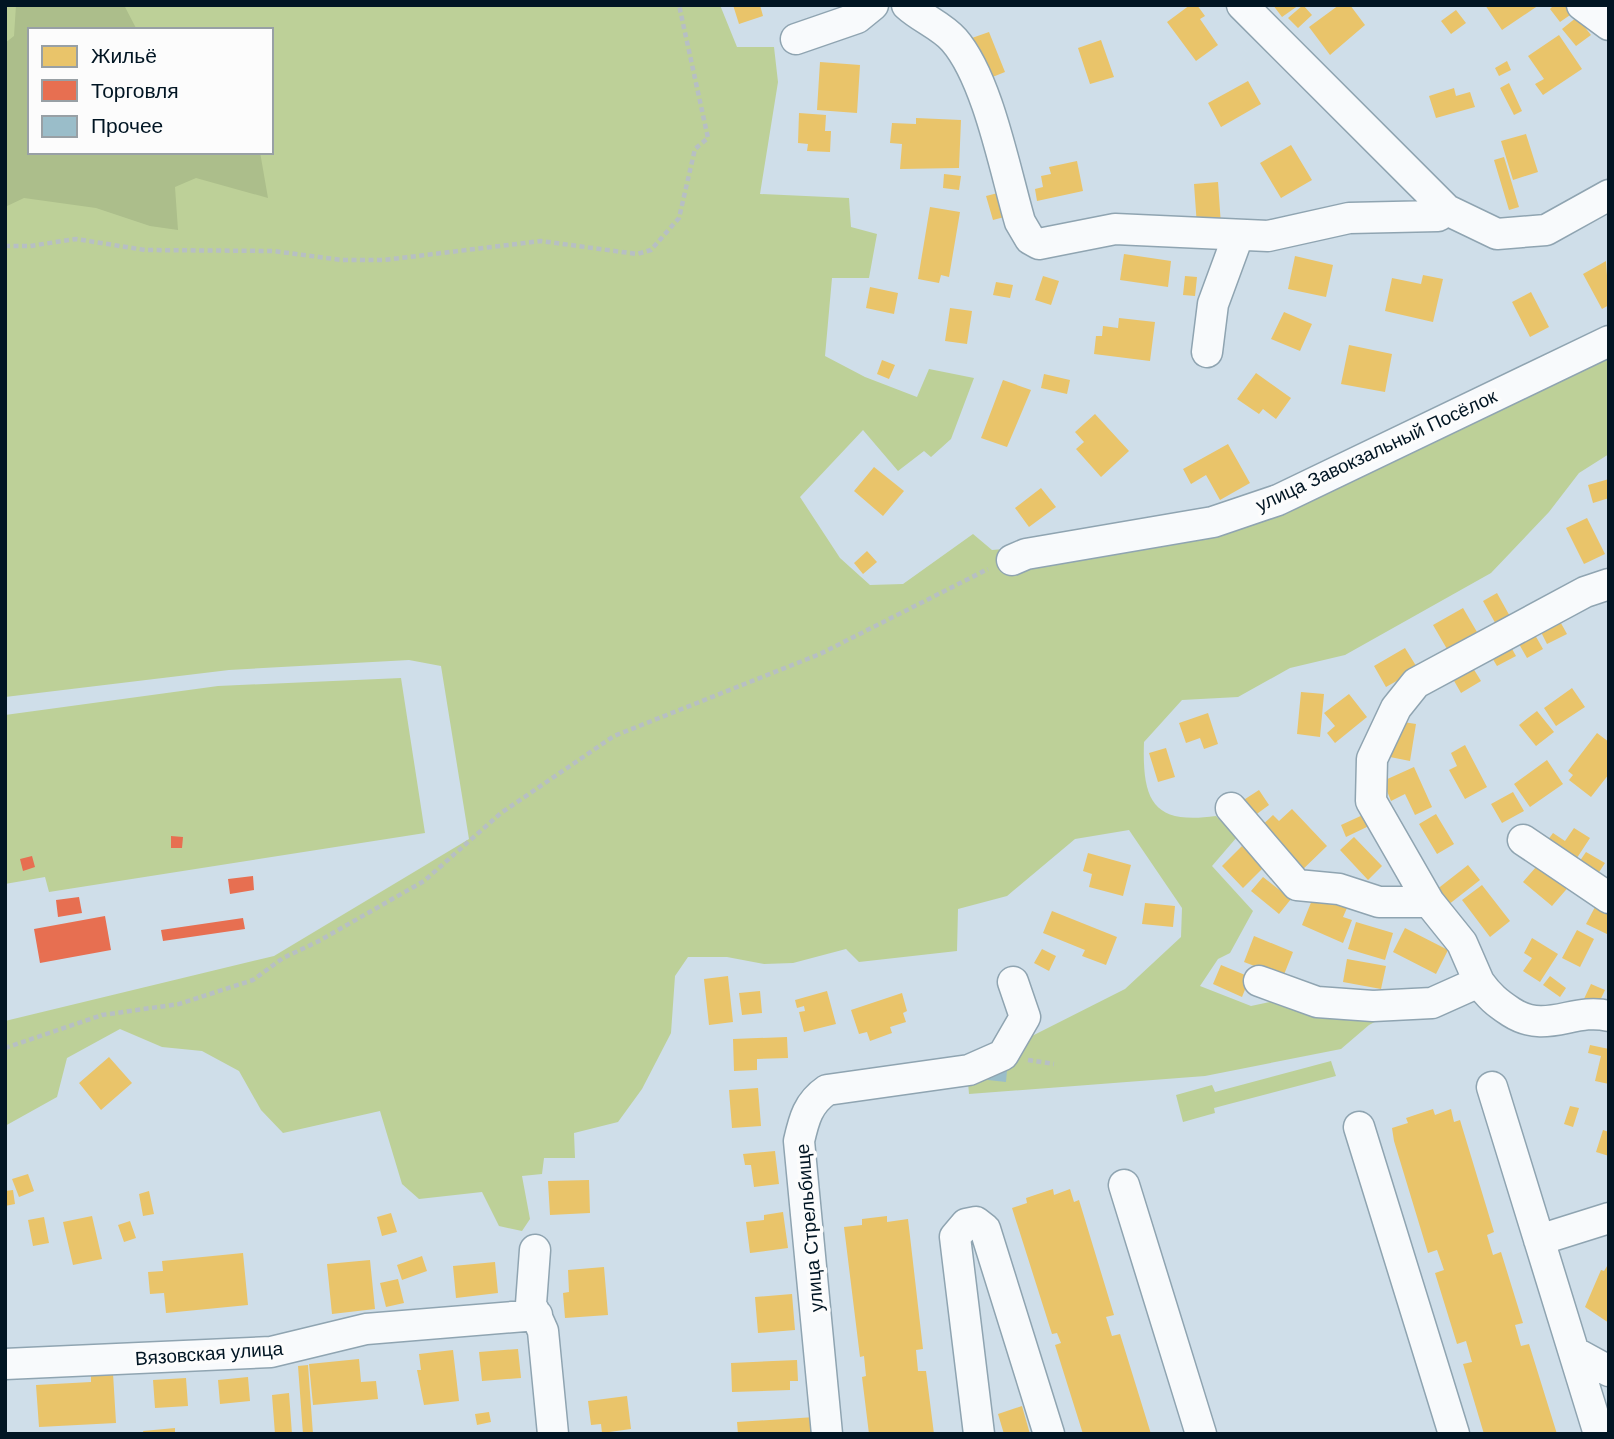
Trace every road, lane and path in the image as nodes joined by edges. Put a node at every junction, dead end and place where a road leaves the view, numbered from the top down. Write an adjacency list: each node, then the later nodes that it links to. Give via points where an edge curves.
1 (680, 5): 11 (path, via 708,138 695,149 679,218 651,250 637,254 541,241 384,260 342,260 273,251 145,250 76,239)
2 (873, 5): 7 (street, via 857,18)
3 (907, 5): 10 (street, via 952,37 966,55 1020,222 1030,239 1039,244 1115,229)
4 (1242, 5): 9 (street)
5 (1582, 5): 6 (street)
6 (1609, 25)
7 (796, 39)
8 (1609, 195): 9 (street, via 1546,230 1497,234)
9 (1447, 211): 10 (street, via 1438,216 1349,218 1268,236)
10 (1238, 236): 13 (street, via 1213,304)
11 (5, 246)
12 (1609, 341): 14 (street, улица Завокзальный Посёлок, via 1278,500 1213,522)
13 (1207, 352)
14 (1012, 560): 24 (path, via 820,654 614,736 501,813 424,881 283,958 253,980 178,1004 102,1015)
15 (1609, 584): 19 (street, via 1585,592 1416,683 1395,709 1372,759 1371,801)
16 (1231, 808): 19 (street, via 1297,885 1339,889 1379,902)
17 (1523, 840): 18 (street)
18 (1609, 898)
19 (1429, 902): 22 (street, via 1462,943)
20 (1259, 981): 22 (street, via 1317,1002 1373,1006 1432,1003)
21 (1013, 982): 37 (street, улица Стрельбище, via 1025,1017 1003,1055 968,1070 827,1090 806,1113 799,1147)
22 (1479, 982): 23 (street, via 1490,999 1525,1021 1543,1023 1596,1013)
23 (1609, 1016)
24 (5, 1048)
25 (1492, 1087): 29 (street)
26 (1359, 1127): 35 (street)
27 (1124, 1185): 40 (street)
28 (1609, 1219): 29 (street)
29 (1539, 1240): 32 (street)
30 (535, 1250): 31 (street, via 531,1304)
31 (537, 1315): 33 (street, Вязовская улица, via 366,1329 271,1352); 36 (street, via 543,1331)
32 (1574, 1352): 34 (street); 41 (street)
33 (5, 1364)
34 (1609, 1370)
35 (1453, 1433)
36 (553, 1434)
37 (828, 1434)
38 (979, 1434): 39 (street, via 955,1237 966,1224 976,1222 985,1229)
39 (1049, 1434)
40 (1201, 1434)
41 (1599, 1434)

